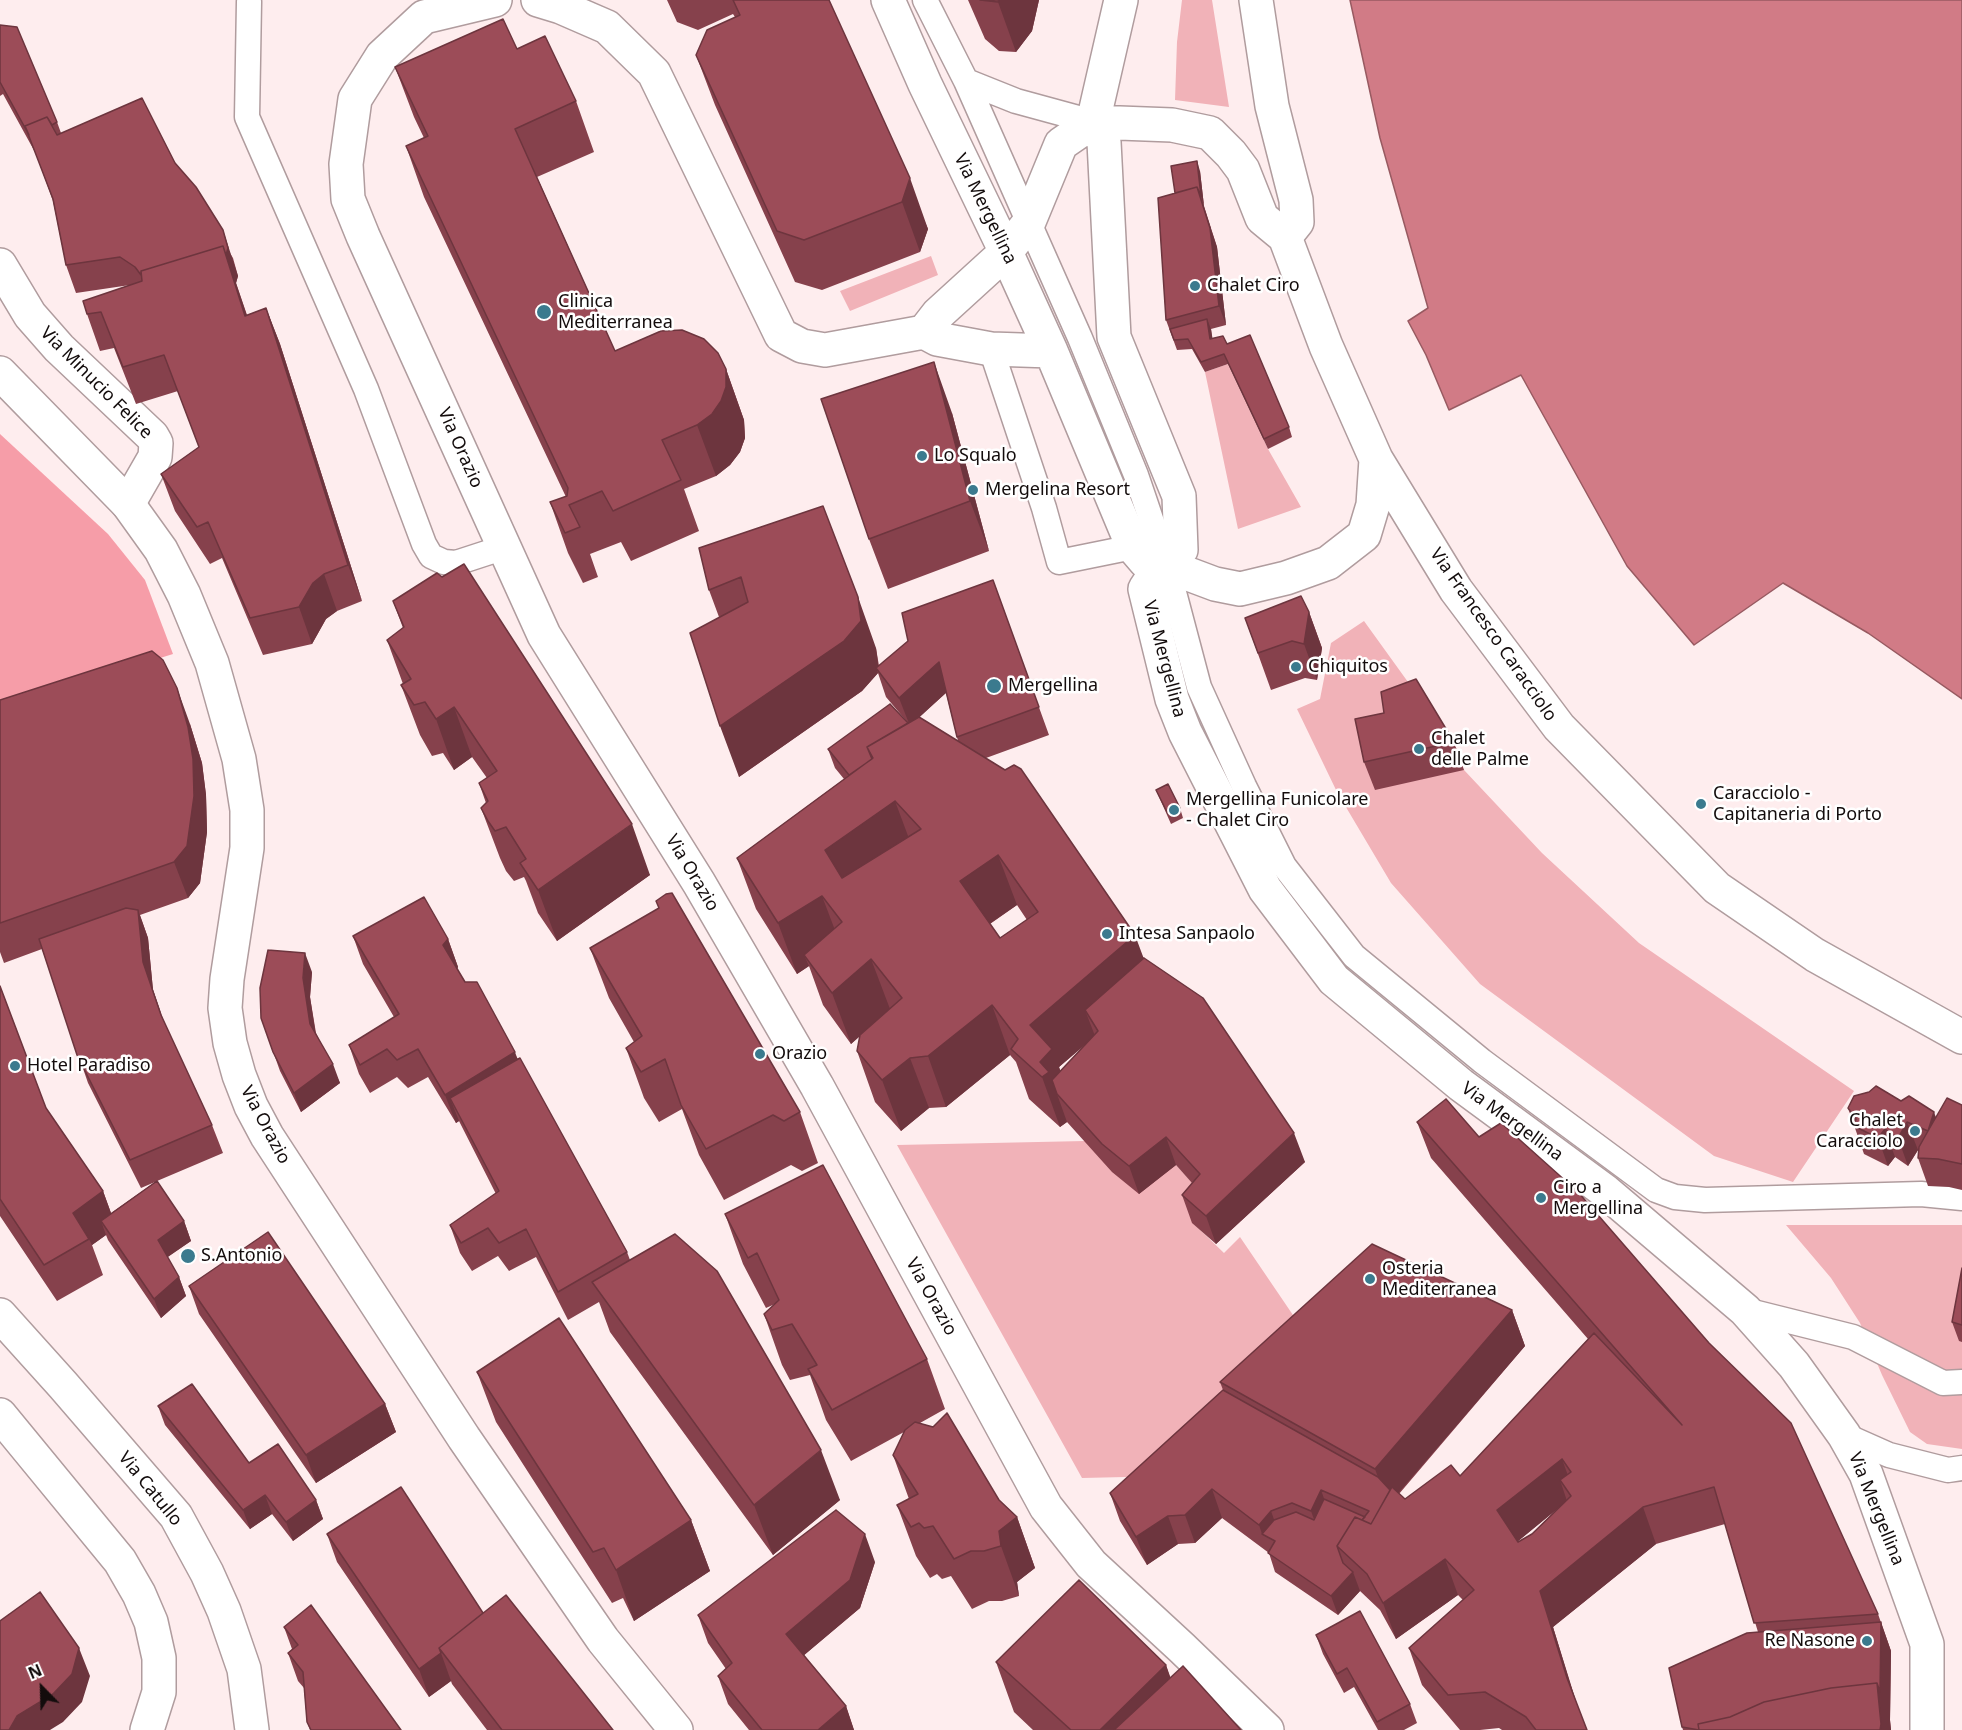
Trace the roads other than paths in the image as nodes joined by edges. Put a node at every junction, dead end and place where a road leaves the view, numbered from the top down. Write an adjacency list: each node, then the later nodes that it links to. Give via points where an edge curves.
1 (495, 0): 20 (street, Via Orazio, via 424,17 382,56 356,99 346,164 348,199)
2 (538, 0): 14 (street, via 607,27 654,73 781,335 802,346 825,350)
3 (888, 0): 12 (street, Via Mergellina)
4 (926, 0): 8 (lane)
5 (1121, 0): 9 (street)
6 (1256, 0): 11 (street, via 1272,106 1296,200 1297,222)
7 (249, 2): 20 (lane, via 247,117 366,389 424,544 431,556 456,563)
8 (966, 81): 9 (lane, via 1016,101); 10 (lane)
9 (1093, 122): 10 (street, via 1061,144); 11 (street, via 1172,125 1209,133 1243,170 1262,218); 22 (street, Via Mergellina, via 1104,142 1114,337 1179,496 1181,550)
10 (1028, 224): 12 (street); 22 (lane, via 1136,475)
11 (1285, 237): 18 (street, Via Francesco Caracciolo, via 1326,346)
12 (1006, 252): 14 (street, via 938,314); 16 (street, Via Mergellina)
13 (0, 265): 19 (street, Via Minucio Felice, via 30,315 156,443 156,457)
14 (924, 332): 15 (street, via 937,339)
15 (991, 349): 16 (street); 21 (lane, via 1059,562)
16 (1051, 351): 21 (street, Via Mergellina)
17 (0, 373): 19 (street, Via Orazio)
18 (1376, 459): 22 (street, via 1373,505 1364,535 1328,563 1240,589); 23 (street, Via Francesco Caracciolo, via 1456,590 1559,728 1717,888 1815,955)
19 (128, 504): 33 (street, Via Orazio, via 161,550 184,596 212,663 239,759 248,810 247,848 225,1008 230,1043 251,1107 464,1438 603,1640)
20 (505, 547): 34 (street, Via Orazio, via 544,635 699,883 811,1076 1046,1508 1091,1564)
21 (1134, 547): 22 (street, via 1145,561)
22 (1167, 566): 24 (lane, via 1199,687 1284,866 1354,956 1482,1061 1640,1179 1675,1197 1705,1200 1921,1194); 25 (street, Via Mergellina, via 1145,589 1176,710 1265,889 1334,980 1461,1085 1605,1191)
23 (1962, 1037)
24 (1962, 1198)
25 (1745, 1310): 27 (lane, via 1853,1337 1926,1376 1943,1383); 29 (street, Via Mergellina, via 1794,1365)
26 (0, 1315): 32 (street, Via Catullo, via 176,1516 224,1611 244,1669)
27 (1962, 1382)
28 (0, 1415): 31 (street, via 120,1561 139,1594 151,1622 159,1658 159,1692)
29 (1845, 1435): 30 (lane, via 1889,1455 1948,1470); 35 (street, Via Mergellina, via 1866,1474 1928,1644)
30 (1962, 1468)
31 (147, 1730)
32 (252, 1730)
33 (676, 1730)
34 (1267, 1730)
35 (1927, 1730)

